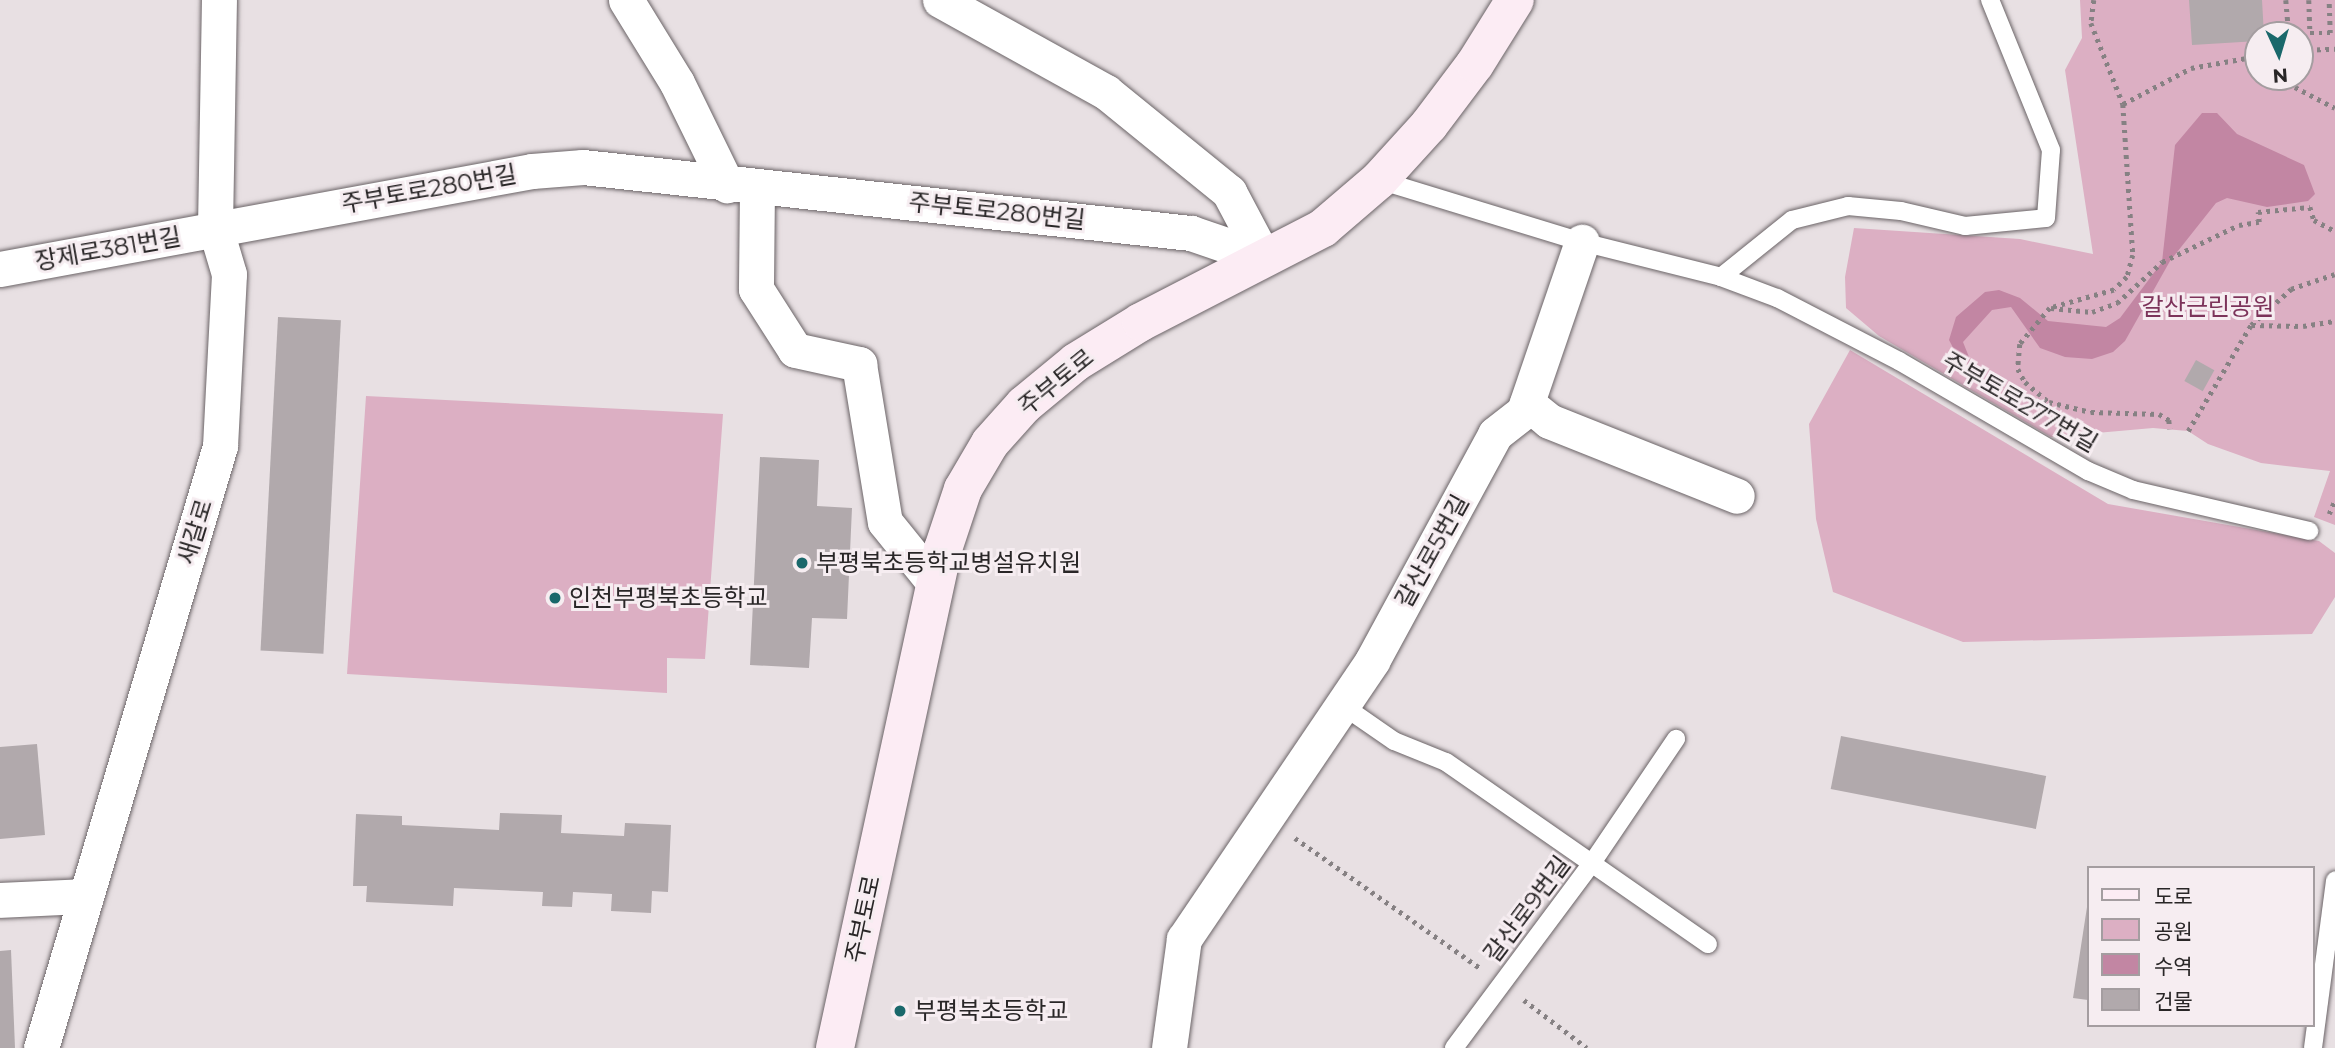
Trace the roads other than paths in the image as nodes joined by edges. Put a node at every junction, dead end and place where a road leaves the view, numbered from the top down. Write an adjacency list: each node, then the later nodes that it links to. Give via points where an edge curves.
1 (219, 0): 8 (street, 새갈로)
2 (626, 0): 7 (street)
3 (940, 0): 10 (street, via 1106,92 1229,192)
4 (1515, 0): 6 (main road, 주부토로, via 1467,74)
5 (1990, 0): 12 (lane, via 2051,150 2046,218 1965,226 1901,211 1848,206 1792,219)
6 (1379, 180): 9 (lane, 주부토로277번길); 10 (main road, 주부토로, via 1323,228)
7 (742, 186): 8 (street, 주부토로280번길, via 583,167 544,170); 10 (street, 주부토로280번길, via 959,205 1191,233); 16 (street, via 756,289 795,350 859,364 886,522)
8 (215, 227): 11 (street, 장제로381번길); 21 (street, 새갈로, via 229,274 220,446)
9 (1582, 242): 12 (lane, 주부토로277번길); 13 (street, 갈산로5번길)
10 (1264, 258): 16 (main road, 주부토로, via 1140,322 1076,362 1024,405 990,443 964,489)
11 (0, 269)
12 (1721, 277): 15 (lane, 주부토로277번길, via 1829,323 2088,471 2133,490)
13 (1527, 403): 14 (street, via 1549,421); 17 (street, 갈산로5번길, via 1524,411 1495,435 1372,660)
14 (1737, 496)
15 (2309, 531)
16 (935, 584): 25 (main road, 주부토로)
17 (1342, 705): 19 (lane, via 1394,741 1446,762); 26 (street, 갈산로5번길, via 1184,939)
18 (1676, 739): 19 (lane, 갈산로9번길)
19 (1592, 863): 23 (lane, 갈산로9번길); 27 (lane, 갈산로9번길)
20 (2335, 880): 28 (lane)
21 (86, 896): 22 (street); 24 (street, 새갈로)
22 (0, 900)
23 (1708, 944)
24 (41, 1048)
25 (835, 1048)
26 (1169, 1048)
27 (1454, 1048)
28 (2313, 1048)

